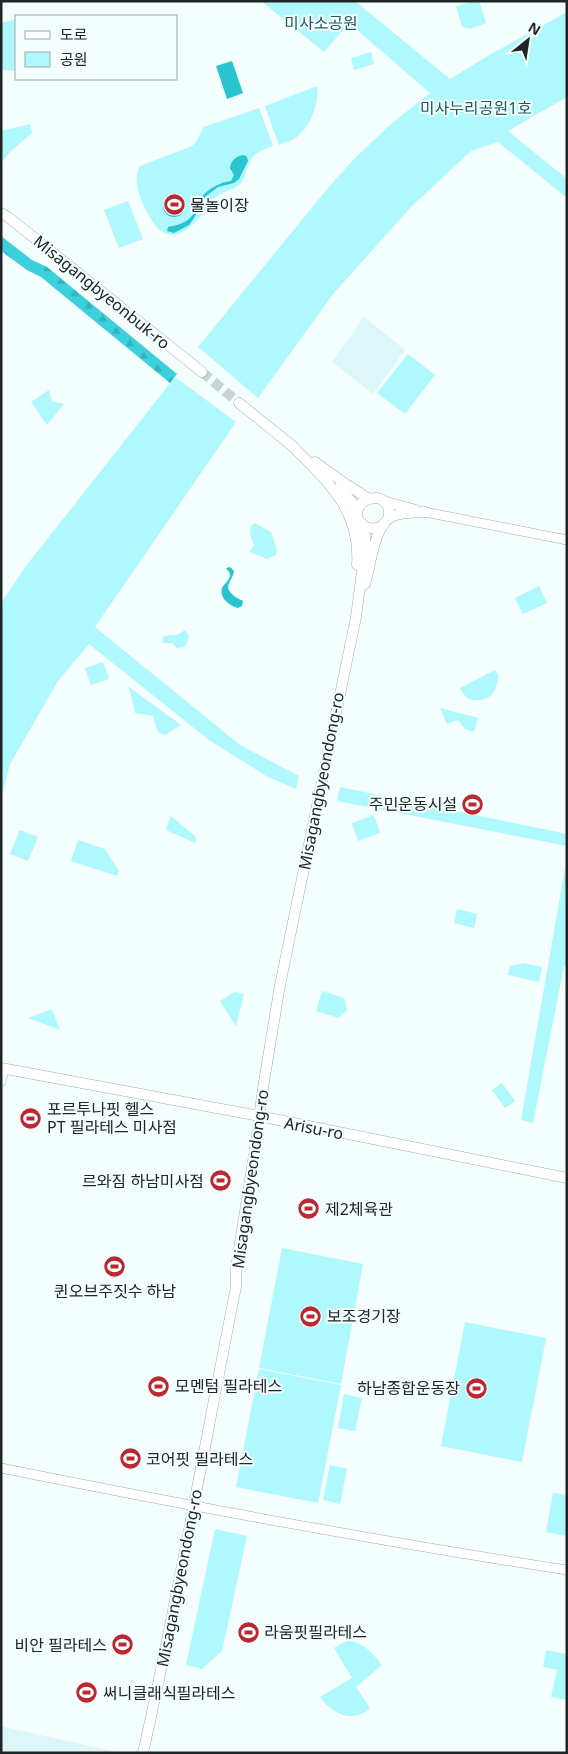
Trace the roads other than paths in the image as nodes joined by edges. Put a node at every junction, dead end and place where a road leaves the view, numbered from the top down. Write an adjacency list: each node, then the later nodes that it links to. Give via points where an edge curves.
1 (1, 213): 2 (main road, Misagangbyeonbuk-ro)
2 (202, 372)
3 (239, 403): 4 (main road)
4 (291, 445): 5 (main road); 13 (main road, via 336,491 352,520 358,543)
5 (318, 464): 6 (main road); 8 (main road)
6 (368, 498): 7 (main road); 8 (main road)
7 (383, 500): 9 (main road); 10 (main road, via 388,509)
8 (358, 510): 11 (main road)
9 (425, 512): 10 (main road, via 395,515); 12 (street)
10 (385, 522): 11 (main road, via 372,529); 13 (main road, via 377,538)
11 (362, 524): 13 (main road, via 365,550)
12 (567, 540)
13 (357, 606): 16 (main road, Misagangbyeondong-ro, via 280,984)
14 (2, 1068): 15 (street); 16 (main road, Arisu-ro)
15 (1, 1082)
16 (259, 1116): 17 (main road, Arisu-ro); 19 (main road, Misagangbyeondong-ro, via 236,1268 236,1287)
17 (567, 1178)
18 (1, 1468): 19 (street)
19 (194, 1507): 20 (street); 21 (main road, Misagangbyeondong-ro)
20 (567, 1570)
21 (143, 1753)

